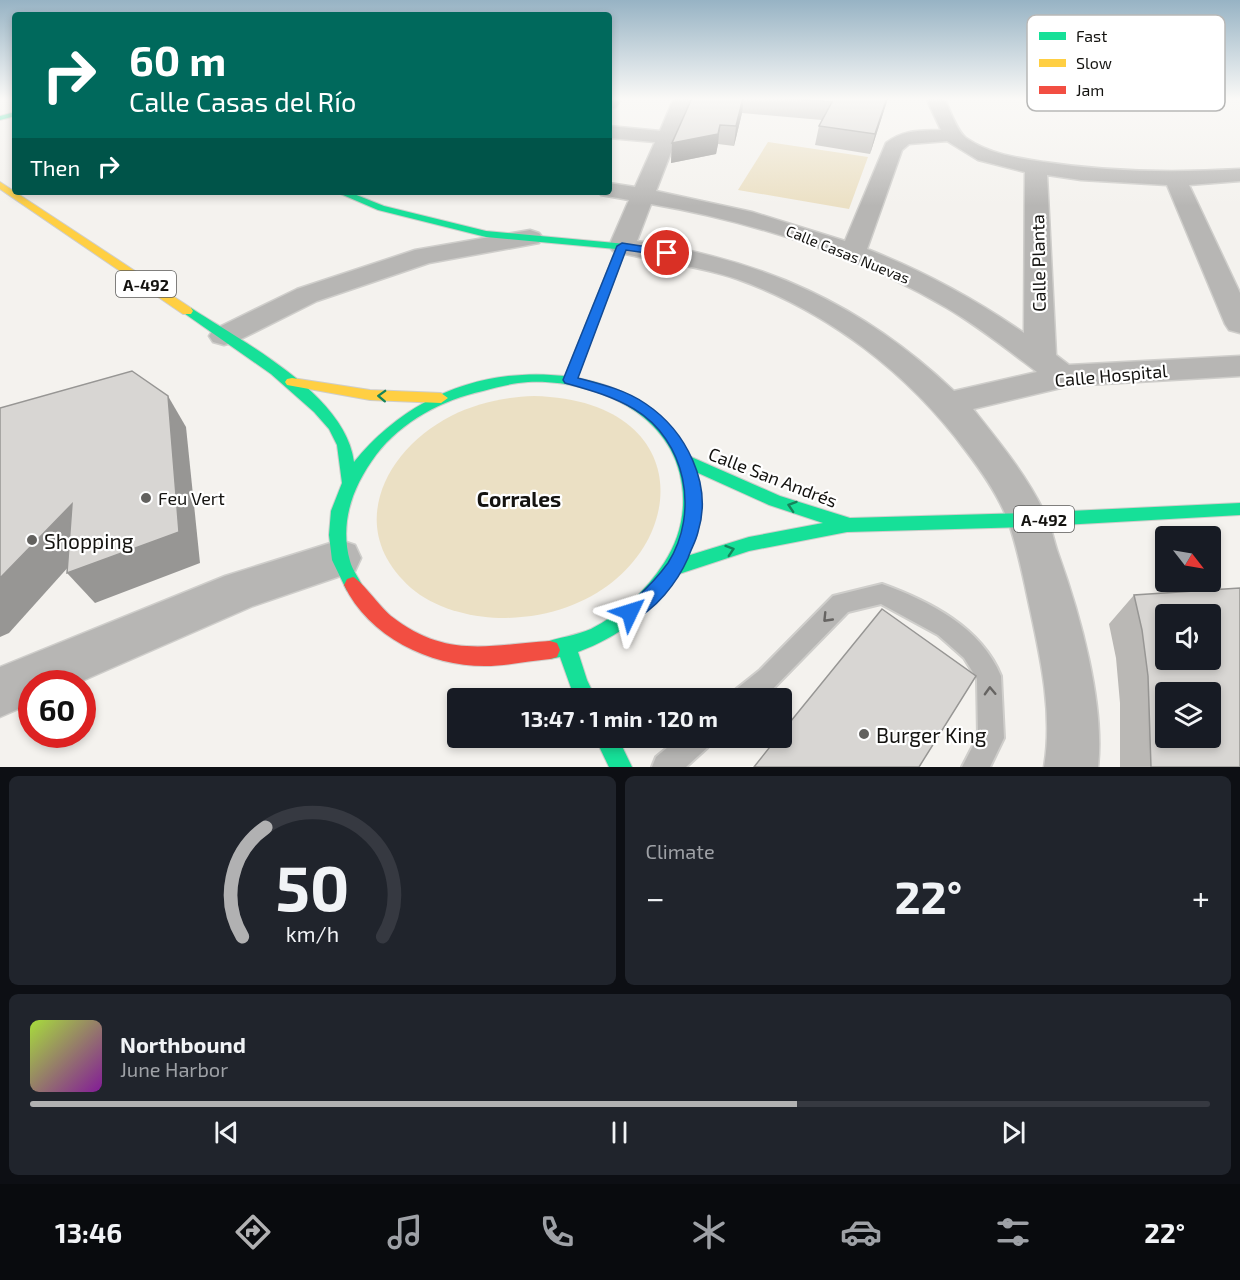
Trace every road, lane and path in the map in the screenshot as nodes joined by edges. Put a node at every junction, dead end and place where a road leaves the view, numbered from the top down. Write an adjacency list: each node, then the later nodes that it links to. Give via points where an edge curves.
1 (630, 134): 4 (street)
2 (669, 134): 4 (street)
3 (953, 135): 5 (street, via 985,156); 14 (street, via 904,138 893,147)
4 (668, 137): 11 (street)
5 (1036, 167): 7 (street, via 1081,174); 18 (street, Calle Planta)
6 (1240, 175): 7 (street)
7 (1175, 178): 15 (street)
8 (612, 191): 11 (street, Calle Casas Nuevas)
9 (15, 195): 16 (main road, A-492)
10 (348, 195): 12 (main road, via 423,220 486,234)
11 (644, 196): 13 (street); 14 (street, Calle Casas Nuevas, via 779,227)
12 (530, 238): 13 (main road); 16 (street, via 424,255 307,295)
13 (622, 246): 19 (main road); 22 (street, via 705,261 765,280 829,309 899,356)
14 (853, 253): 18 (street, Calle Casas Nuevas, via 954,301)
15 (1240, 324)
16 (224, 336): 20 (main road, A-492)
17 (1240, 366): 18 (street, Calle Hospital)
18 (1052, 368): 22 (street, Calle Hospital)
19 (570, 380): 21 (main road, A-492, via 527,378 483,384); 23 (main road, A-492, via 608,390 641,407 668,431)
20 (292, 382): 21 (main road, A-492, one-way to 20, via 370,395); 24 (main road, A-492, via 330,421 344,444)
21 (441, 398): 24 (main road, A-492, via 404,419 372,448)
22 (948, 404): 26 (street, via 991,455)
23 (687, 462): 27 (main road, Calle San Andrés / A-492, one-way to 23, via 775,501); 29 (main road, A-492, via 694,494 690,531)
24 (349, 482): 28 (main road, A-492, via 338,520)
25 (1240, 509): 26 (main road, Calle San Andrés / A-492)
26 (1028, 520): 27 (main road, Calle San Andrés / A-492); 39 (street, via 1065,666 1075,751)
27 (848, 525): 29 (main road, Calle San Andrés / A-492, one-way to 27, via 749,544)
28 (340, 558): 30 (main road, A-492, via 363,605 411,640 478,657); 33 (street, via 241,590)
29 (674, 568): 30 (main road, A-492, via 644,603 602,632)
30 (567, 646): 31 (main road)
31 (580, 688)
32 (757, 688): 38 (lane, one-way to 32, via 991,738 989,676 972,650 945,627 882,594 841,603)
33 (0, 692)
34 (611, 748): 36 (main road)
35 (688, 748): 37 (lane)
36 (621, 767)
37 (666, 767)
38 (976, 767)
39 (1071, 767)

